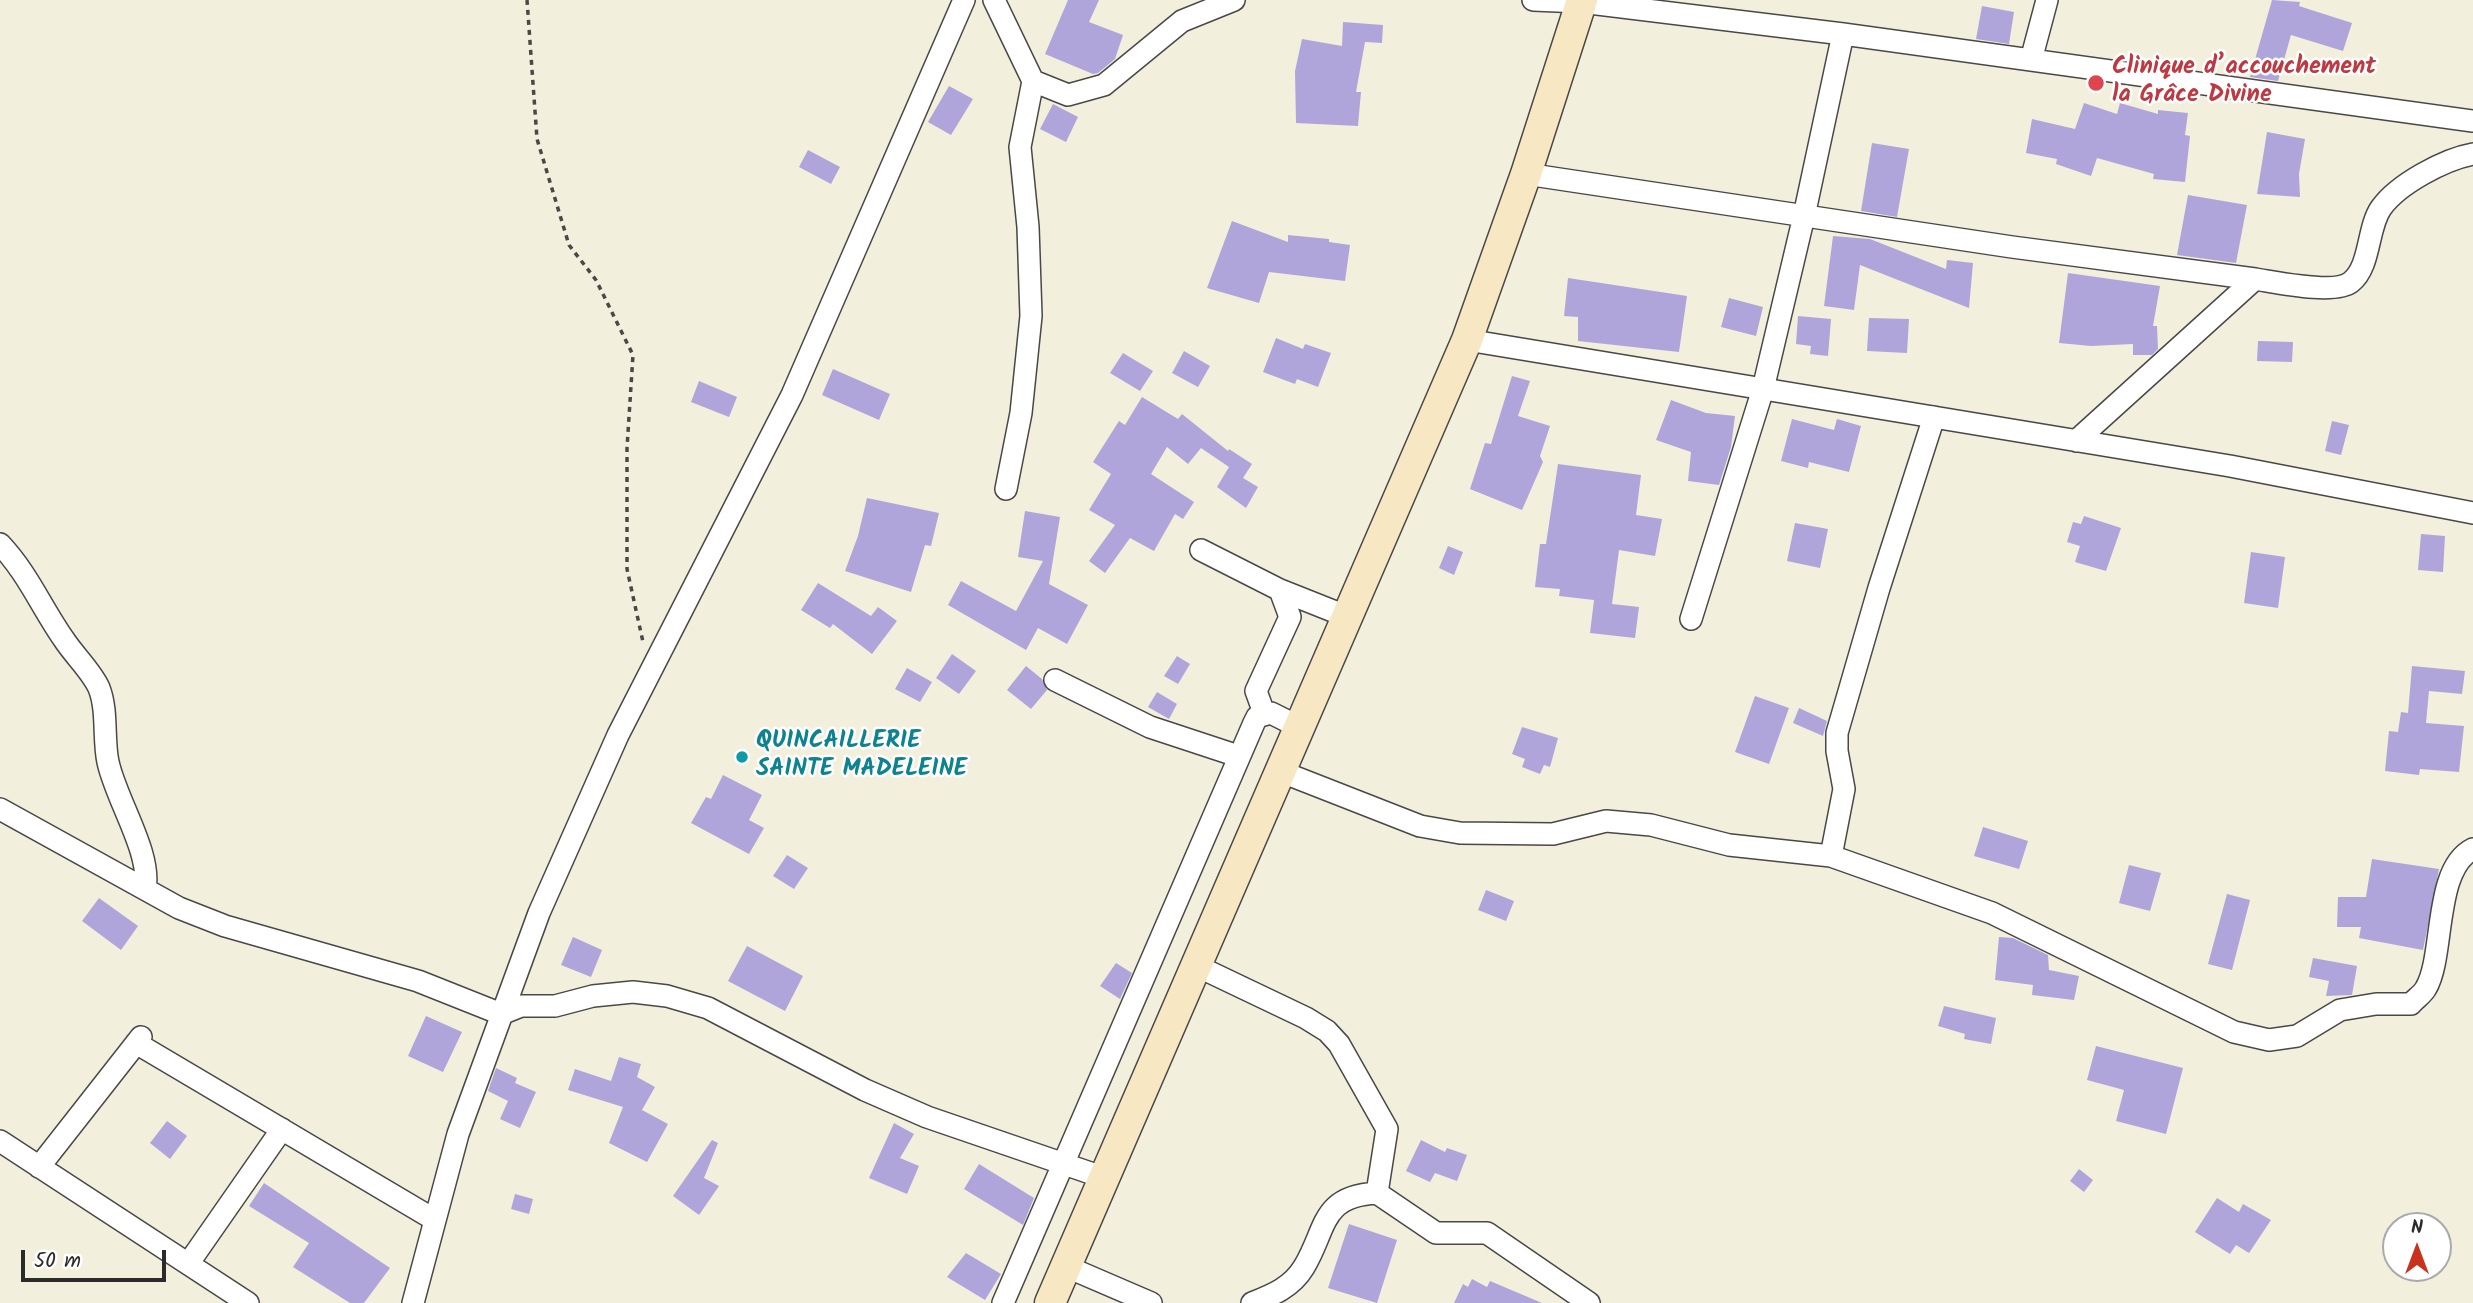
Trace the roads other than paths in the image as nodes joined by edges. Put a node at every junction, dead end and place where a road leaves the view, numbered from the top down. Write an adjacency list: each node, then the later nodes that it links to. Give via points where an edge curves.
1 (964, 0): 36 (street, via 792,395 618,735 539,913)
2 (994, 0): 9 (street)
3 (1234, 0): 9 (street, via 1182,21 1104,85 1068,95)
4 (1533, 0): 6 (street)
5 (2047, 0): 8 (street)
6 (1582, 1): 7 (street); 12 (street)
7 (1843, 34): 8 (street); 13 (street)
8 (2031, 60): 10 (street)
9 (1033, 81): 19 (street, via 1020,147 1031,316 1021,413)
10 (2473, 121)
11 (2473, 154): 14 (street, via 2430,168 2381,208 2351,283 2312,286)
12 (1526, 174): 13 (street); 15 (street)
13 (1804, 216): 14 (street); 16 (street)
14 (2255, 279): 18 (street)
15 (1467, 340): 16 (street); 24 (street)
16 (1762, 389): 17 (street); 25 (street)
17 (1934, 417): 18 (street); 33 (street, via 1878,588 1838,733 1844,789)
18 (2076, 441): 20 (street)
19 (1006, 489)
20 (2473, 513)
21 (0, 544): 34 (street, via 24,570 63,638 99,688 108,761 138,844 147,878)
22 (1201, 550): 23 (street)
23 (1280, 590): 24 (street); 27 (street, via 1290,617 1256,691)
24 (1348, 617): 28 (street)
25 (1691, 619)
26 (1055, 680): 29 (street, via 1150,727)
27 (1264, 713): 28 (street); 29 (street, via 1257,717)
28 (1301, 728): 30 (street)
29 (1238, 756): 39 (street)
30 (1282, 772): 33 (street, via 1420,826 1460,833 1553,835 1606,821 1651,825 1728,845); 35 (street)
31 (0, 809): 34 (street)
32 (2473, 849): 33 (street, via 2450,878 2427,988 2411,1004 2340,1010 2297,1036 2269,1040 2234,1032 1992,913)
33 (1831, 856)
34 (145, 889): 36 (street, via 225,926 418,981)
35 (1197, 966): 41 (street); 42 (street, via 1307,1018 1339,1044 1387,1129)
36 (501, 1014): 39 (street, via 521,1006 555,1006 593,996 633,992 667,996 708,1008 927,1117); 43 (street, via 458,1133)
37 (282, 1129): 40 (street, via 138,1040); 43 (street); 44 (street)
38 (0, 1141): 40 (street)
39 (1061, 1163): 41 (street); 48 (street)
40 (39, 1167): 44 (street)
41 (1105, 1178): 45 (street)
42 (1377, 1193): 51 (street, via 1352,1195 1324,1220 1304,1268 1280,1293); 52 (street, via 1436,1233 1487,1233)
43 (435, 1220): 47 (street)
44 (188, 1264): 46 (street)
45 (1066, 1266): 49 (street); 50 (street)
46 (247, 1303)
47 (413, 1303)
48 (1003, 1303)
49 (1049, 1303)
50 (1151, 1303)
51 (1252, 1303)
52 (1589, 1303)

